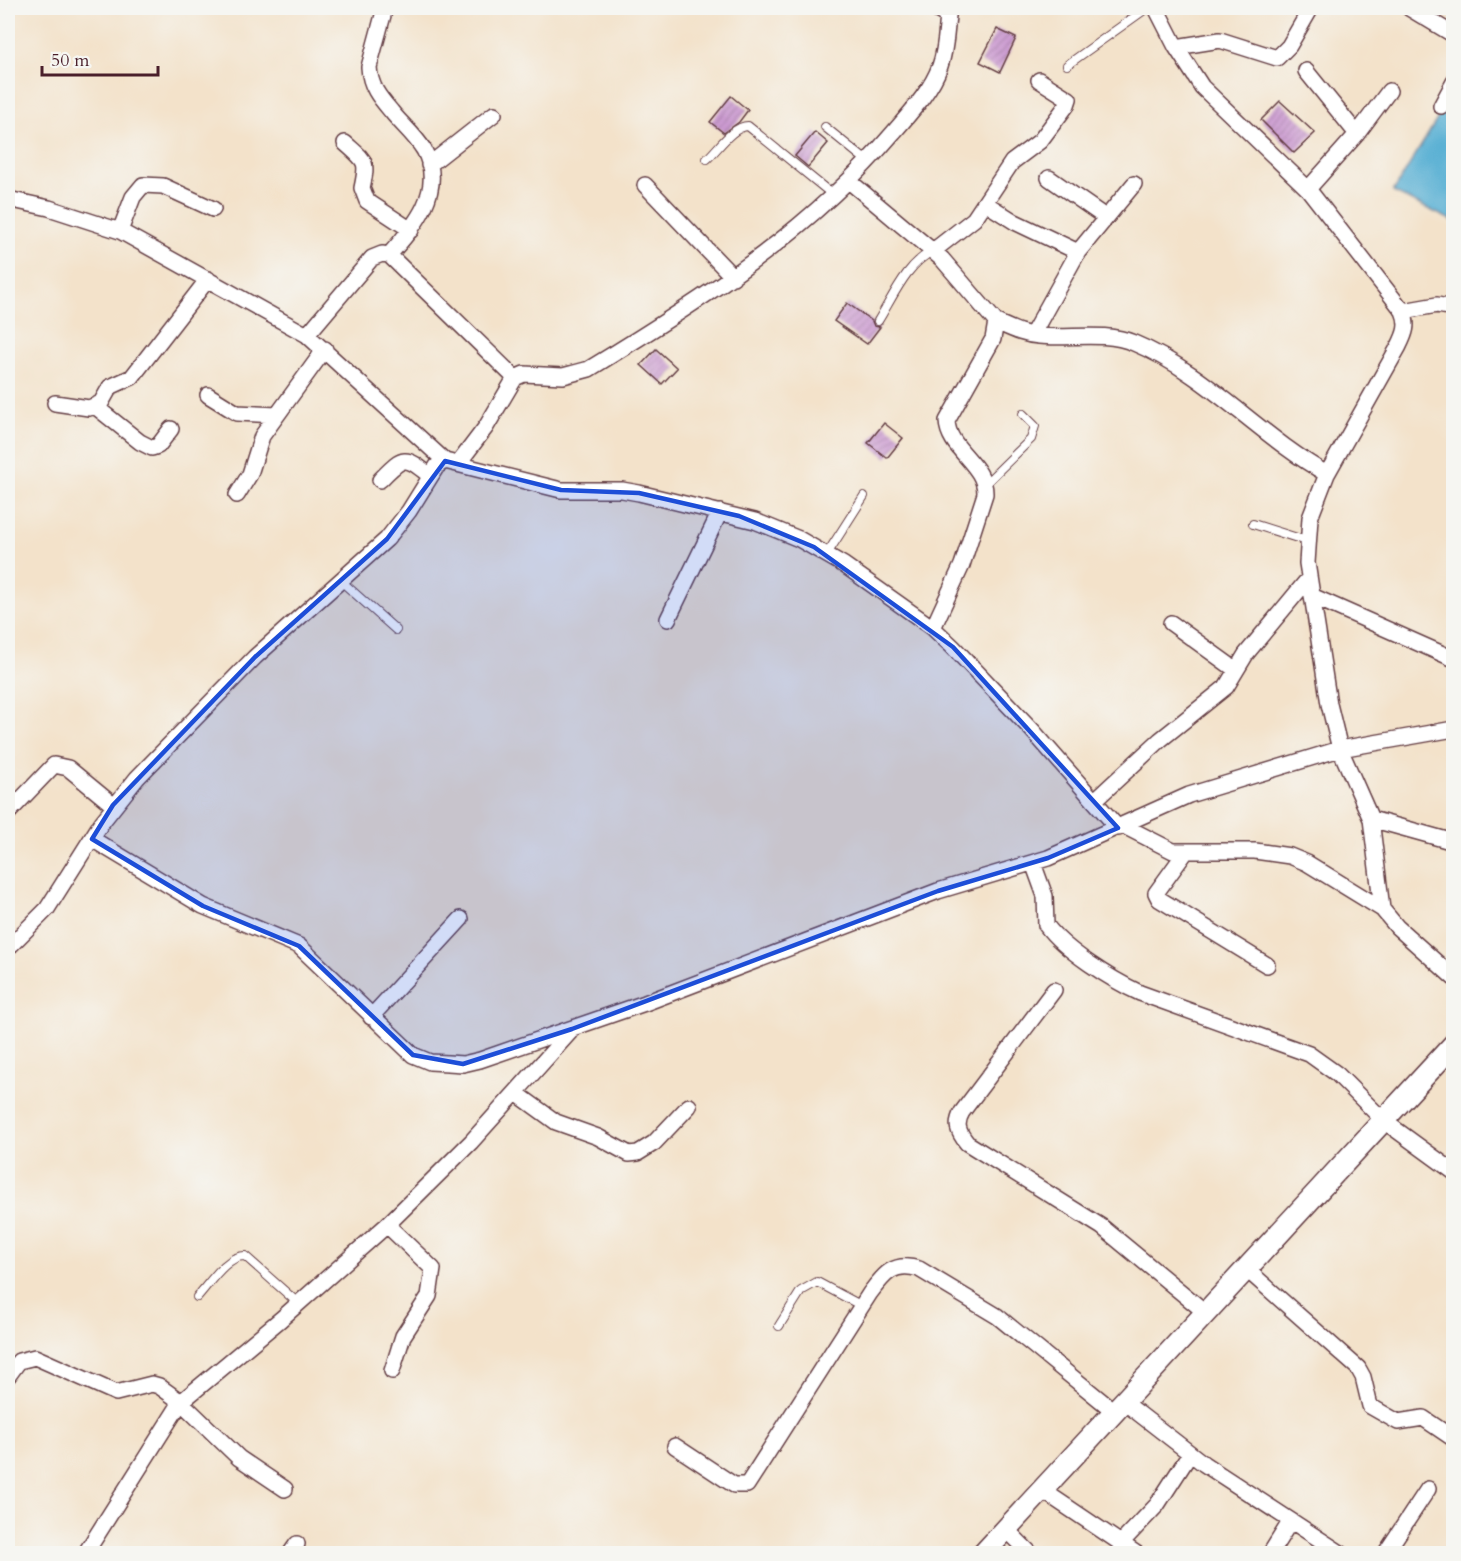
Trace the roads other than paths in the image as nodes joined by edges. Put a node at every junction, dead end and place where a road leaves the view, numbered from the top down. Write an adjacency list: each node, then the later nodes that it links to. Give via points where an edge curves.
1 (385, 8): 22 (street, via 369,77 378,96 418,141)
2 (934, 8): 7 (street)
3 (1147, 8): 10 (lane)
4 (1156, 8): 9 (street)
5 (1311, 8): 9 (street, via 1289,46 1277,58 1220,40)
6 (1409, 8): 8 (street)
7 (948, 12): 21 (street, via 941,65 933,82)
8 (1454, 35)
9 (1176, 47): 27 (street, via 1202,87)
10 (1067, 65)
11 (1306, 71): 18 (street)
12 (1039, 80): 30 (street, via 1065,95 1069,99 1067,105 1040,141 1012,162)
13 (1454, 82): 15 (street)
14 (1389, 91): 18 (street)
15 (1441, 106)
16 (494, 114): 22 (street)
17 (825, 127): 21 (lane)
18 (1357, 134): 27 (street)
19 (345, 143): 33 (street, via 366,165 362,188 367,201)
20 (708, 159): 28 (lane, via 742,126 748,126)
21 (868, 162): 24 (street)
22 (429, 165): 33 (street, via 428,200)
23 (1049, 178): 32 (street)
24 (849, 181): 28 (street); 35 (street)
25 (1134, 184): 32 (street)
26 (645, 185): 38 (street)
27 (1308, 189): 41 (street)
28 (834, 196): 38 (street)
29 (8, 199): 34 (street)
30 (986, 203): 35 (street, via 969,224); 36 (street, via 1015,222)
31 (213, 209): 34 (street, via 162,186 143,185 133,196)
32 (1105, 217): 36 (street)
33 (411, 230): 37 (street)
34 (120, 231): 39 (street)
35 (933, 251): 42 (lane, via 914,265); 43 (street)
36 (1078, 252): 45 (street)
37 (389, 255): 44 (street, via 372,258); 47 (street)
38 (733, 277): 47 (street, via 589,369 563,376 524,374)
39 (208, 279): 44 (street); 50 (street, via 132,377 110,387)
40 (1454, 308): 41 (street, via 1437,305)
41 (1403, 311): 55 (street, via 1407,320 1405,333)
42 (878, 321)
43 (996, 322): 45 (street); 58 (street, via 993,339 947,421 951,438)
44 (307, 335): 46 (street)
45 (1032, 335): 55 (street, via 1109,337 1148,349 1230,402 1289,451)
46 (325, 349): 52 (street); 54 (street)
47 (515, 378): 54 (street, via 486,427)
48 (208, 395): 52 (street, via 237,413)
49 (55, 403): 50 (street)
50 (96, 407): 53 (street, via 152,448)
51 (1023, 414): 58 (lane, via 1035,426 1031,439)
52 (277, 415): 59 (street, via 262,436 250,474)
53 (171, 429)
54 (451, 462): 56 (street); 61 (street, via 561,490 622,490)
55 (1327, 474): 63 (street, via 1310,518)
56 (430, 476): 57 (street, via 405,459); 66 (street, via 398,527)
57 (380, 480)
58 (985, 484): 70 (street, via 982,507 962,565)
59 (237, 495)
60 (864, 496): 64 (lane)
61 (720, 512): 64 (street, via 781,531); 68 (street)
62 (1253, 524): 63 (lane)
63 (1307, 541): 65 (street)
64 (827, 554): 70 (street)
65 (1309, 578): 67 (street); 73 (street)
66 (342, 581): 71 (lane); 77 (street, via 255,657)
67 (1312, 596): 72 (street); 75 (street)
68 (668, 620)
69 (1171, 623): 73 (street)
70 (933, 628): 76 (street)
71 (396, 630)
72 (1454, 659)
73 (1236, 670): 76 (street, via 1220,694 1168,733)
74 (1454, 729): 75 (street)
75 (1340, 749): 79 (street); 80 (street, via 1189,795)
76 (1094, 801): 80 (street)
77 (113, 805): 78 (street, via 68,768 54,765); 81 (street)
78 (8, 813)
79 (1371, 819): 82 (street); 85 (street)
80 (1121, 827): 83 (street); 84 (street)
81 (92, 839): 87 (street, via 46,909); 91 (street, via 203,906 299,946)
82 (1454, 842)
83 (1185, 853): 85 (street, via 1255,851 1290,856); 88 (street, via 1159,886 1159,899)
84 (1033, 863): 92 (street, via 939,891); 96 (street, via 1045,896 1046,925 1063,942 1140,993 1309,1054 1337,1074)
85 (1382, 909): 89 (street)
86 (461, 919): 91 (street)
87 (8, 948)
88 (1267, 965)
89 (1454, 978)
90 (1054, 990): 103 (street, via 962,1112 957,1125 960,1134 967,1143 1102,1227)
91 (371, 1017): 92 (street, via 413,1055 430,1062 463,1064)
92 (572, 1029): 94 (street)
93 (1454, 1044): 96 (main road)
94 (516, 1094): 95 (street, via 555,1122 598,1137 629,1154 654,1143); 98 (street)
95 (689, 1106)
96 (1384, 1121): 97 (street); 99 (main road)
97 (1454, 1172)
98 (387, 1225): 101 (street); 105 (street, via 433,1269 429,1296 404,1336)
99 (1245, 1268): 103 (main road); 109 (street, via 1358,1368 1370,1406 1398,1422 1423,1418)
100 (197, 1297): 101 (lane, via 230,1261 245,1256)
101 (298, 1304): 107 (street)
102 (862, 1306): 104 (lane, via 817,1282 801,1292); 108 (street, via 887,1271 906,1265 919,1269 997,1316); 110 (street, via 747,1485 734,1485)
103 (1205, 1312): 108 (main road)
104 (779, 1326)
105 (392, 1371)
106 (8, 1376): 107 (street, via 19,1361 34,1357 107,1391 122,1393 152,1384)
107 (181, 1402): 112 (street, via 239,1458); 118 (street)
108 (1119, 1407): 111 (street); 114 (main road)
109 (1454, 1439)
110 (675, 1446)
111 (1190, 1454): 115 (street); 117 (street, via 1163,1497)
112 (285, 1489)
113 (1428, 1489): 124 (street)
114 (1042, 1490): 116 (main road); 117 (street)
115 (1290, 1522): 122 (street); 123 (street)
116 (1005, 1528): 119 (main road); 120 (street)
117 (1121, 1544): 121 (street)
118 (85, 1554)
119 (983, 1554)
120 (1031, 1554)
121 (1137, 1554)
122 (1270, 1554)
123 (1341, 1554)
124 (1386, 1554)

